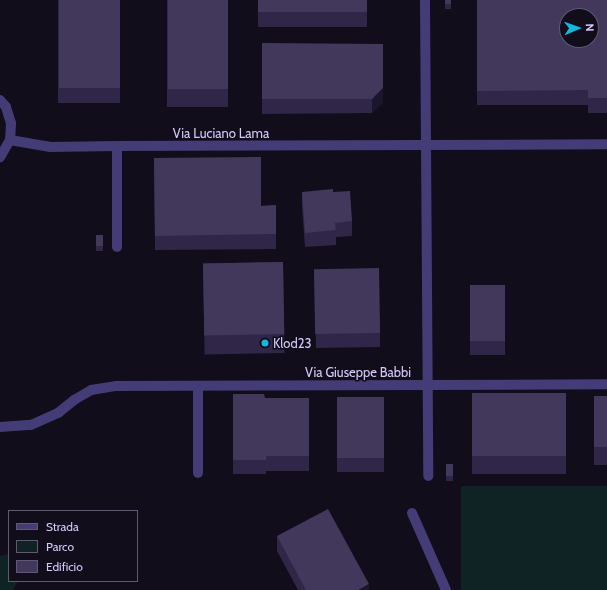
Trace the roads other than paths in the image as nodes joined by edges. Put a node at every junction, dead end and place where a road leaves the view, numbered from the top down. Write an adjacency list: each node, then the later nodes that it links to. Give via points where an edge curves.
1 (426, 1): 6 (street)
2 (0, 100): 3 (street, via 6,107 11,123)
3 (10, 140): 5 (street, Via Luciano Lama, via 50,147); 7 (street)
4 (607, 144): 6 (street, Via Luciano Lama)
5 (117, 146): 6 (street, Via Luciano Lama); 8 (street)
6 (426, 146): 9 (street)
7 (0, 157)
8 (117, 247)
9 (427, 384): 10 (street, Via Giuseppe Babbi); 11 (street, Via Giuseppe Babbi); 14 (street)
10 (607, 384)
11 (198, 386): 12 (street, Via Giuseppe Babbi, via 117,386 92,390 58,413 31,425); 13 (street)
12 (0, 427)
13 (198, 473)
14 (428, 476)
15 (412, 513): 16 (street)
16 (446, 590)

